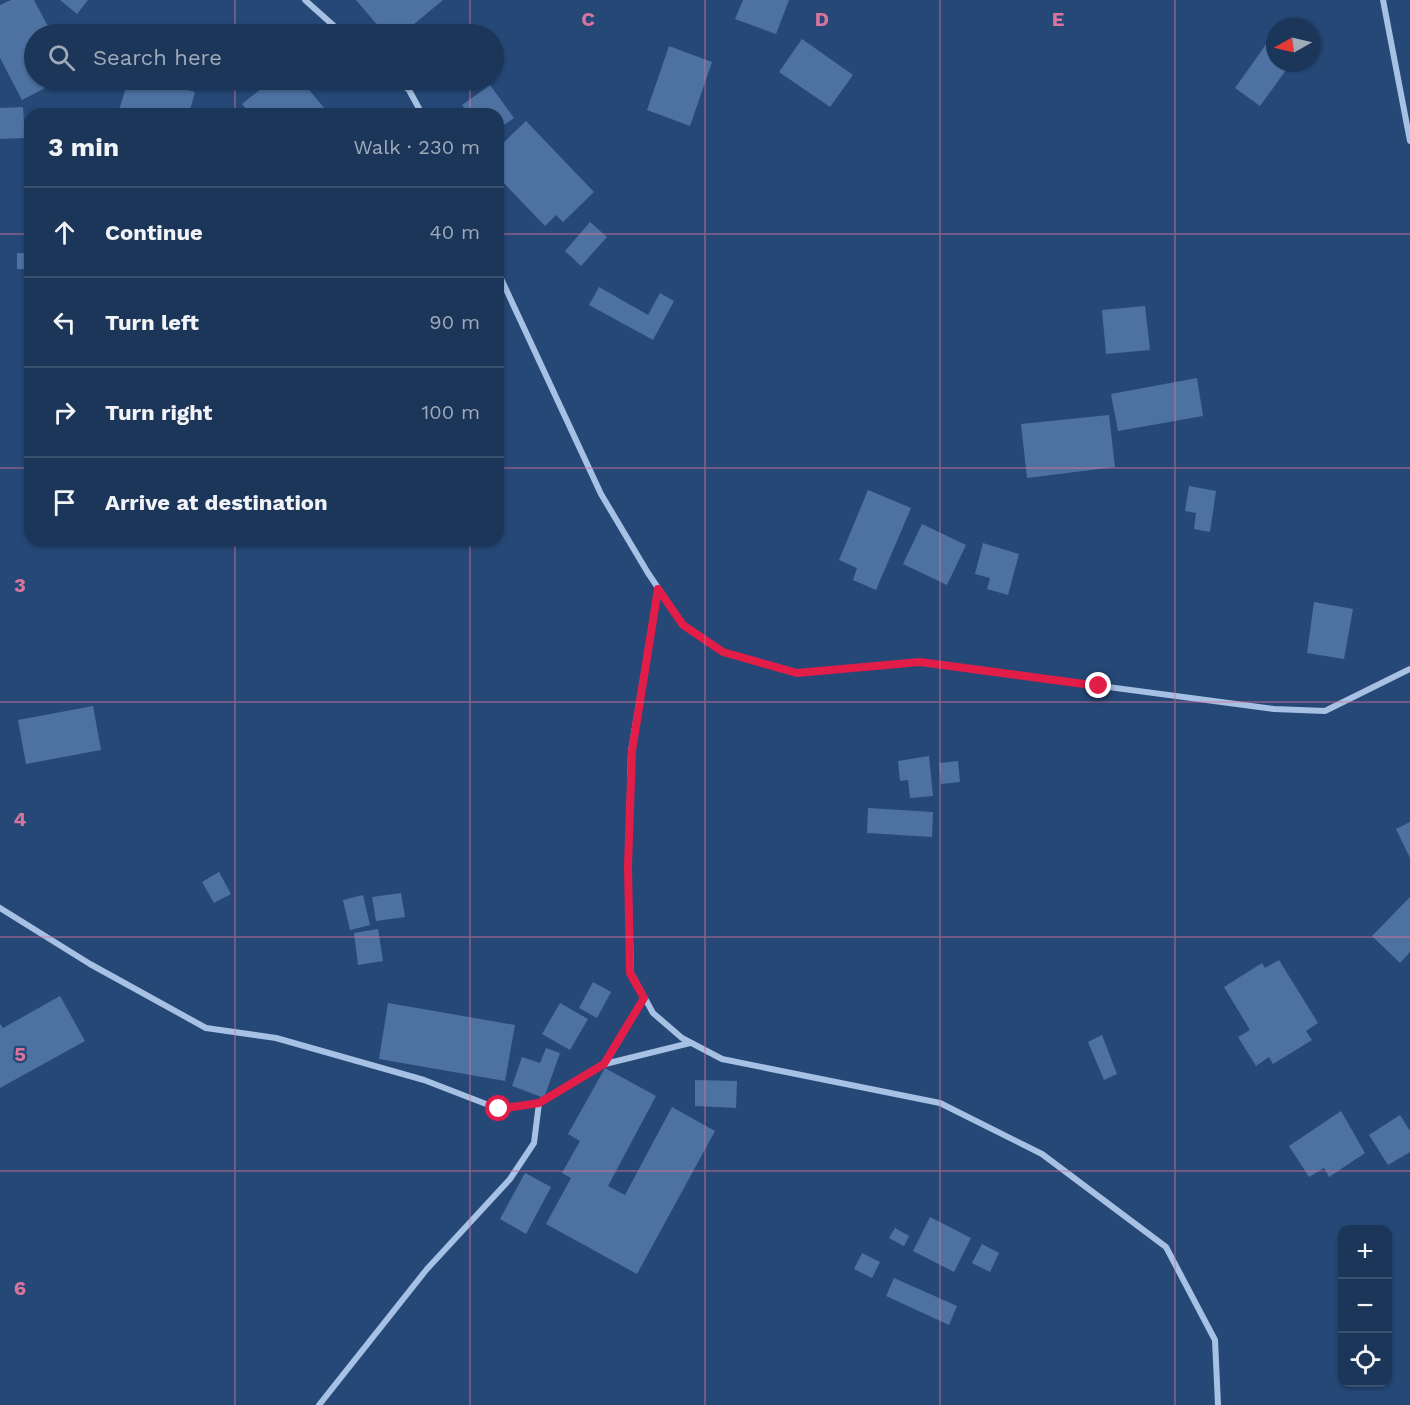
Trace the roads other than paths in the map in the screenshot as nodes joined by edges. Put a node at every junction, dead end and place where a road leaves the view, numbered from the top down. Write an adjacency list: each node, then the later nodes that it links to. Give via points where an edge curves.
1 (304, 0): 3 (street)
2 (1383, 0): 6 (street)
3 (332, 24)
4 (409, 90): 5 (street)
5 (419, 108)
6 (1410, 141)
7 (504, 285): 8 (street, via 601,494)
8 (658, 589): 9 (street, via 683,625 723,652 797,673 920,662 1274,709 1325,711); 11 (street, via 631,763 630,973)
9 (1410, 669)
10 (0, 908): 14 (street, via 90,964 206,1028 288,1041 424,1080 499,1109)
11 (644, 998): 12 (street, via 653,1013); 13 (street)
12 (690, 1042): 13 (street); 16 (street, via 722,1059 940,1103 1042,1154 1166,1247 1215,1340)
13 (604, 1064): 14 (street)
14 (539, 1103): 15 (street, via 534,1143 510,1179 427,1269)
15 (319, 1405)
16 (1218, 1405)

